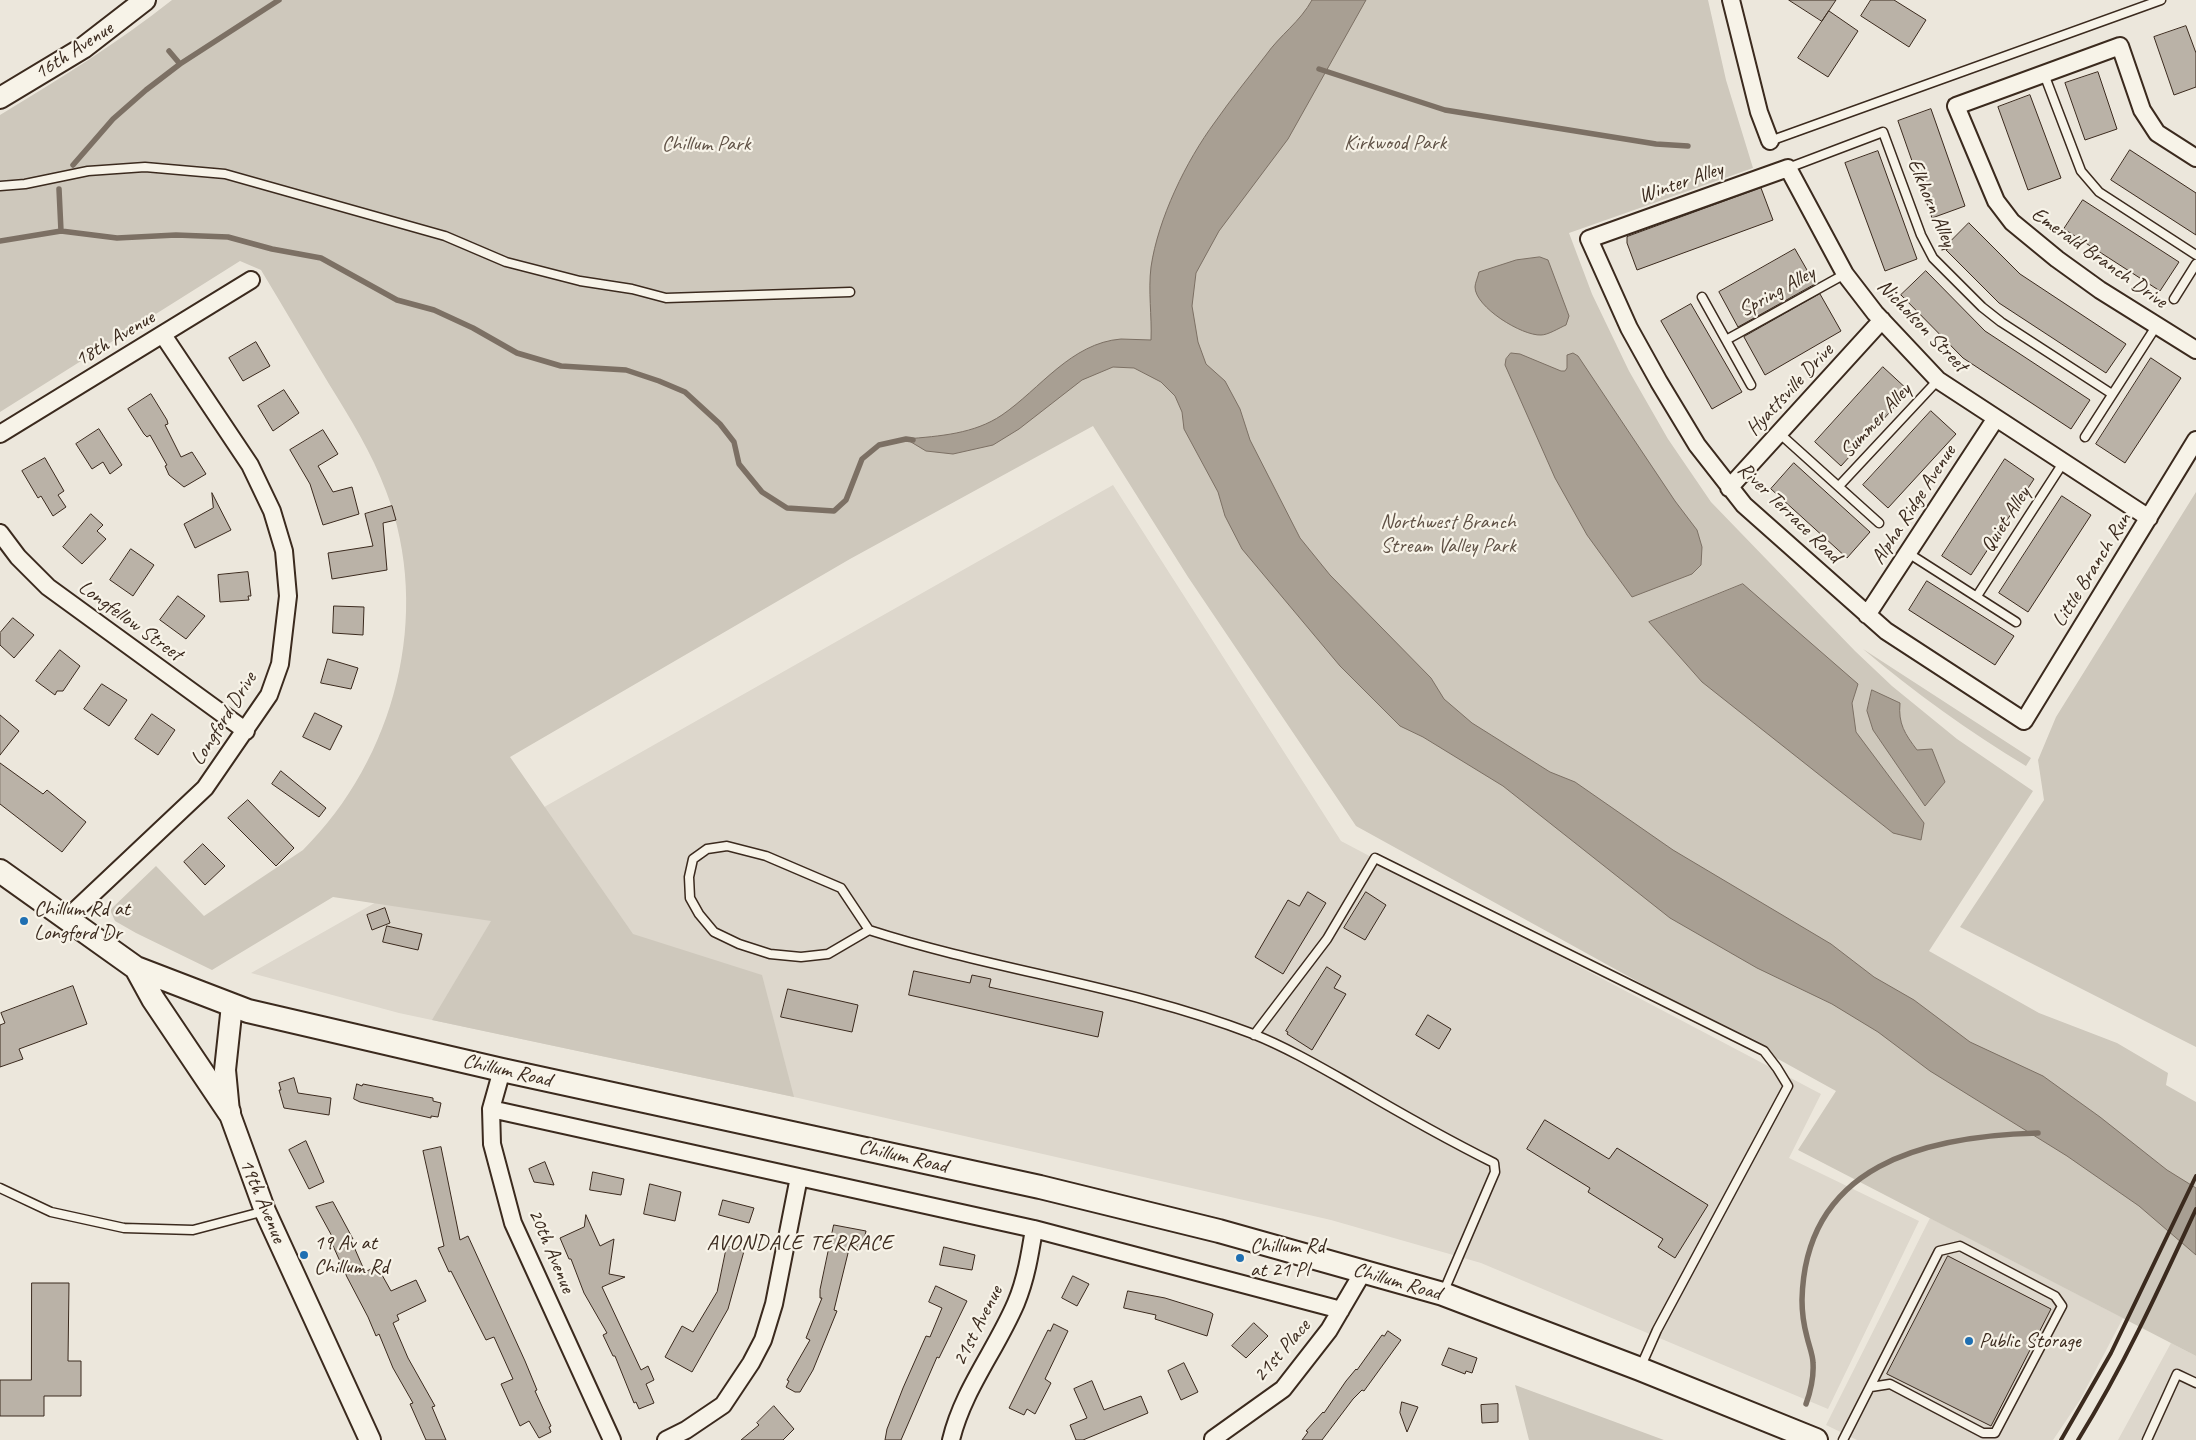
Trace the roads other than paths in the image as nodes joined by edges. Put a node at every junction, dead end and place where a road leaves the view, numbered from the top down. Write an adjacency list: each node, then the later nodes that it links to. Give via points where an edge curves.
1 (145, 0): 5 (street, 16th Avenue, via 83,48)
2 (1731, 0): 6 (street, via 1759,112)
3 (2161, 0): 6 (lane)
4 (2044, 74): 7 (street, via 2120,46 2142,110 2157,132); 11 (lane, via 2081,170 2099,192); 19 (street, Emerald Branch Drive, via 1956,106 1996,201 2012,222 2057,259)
5 (0, 98)
6 (1770, 141)
7 (2196, 158)
8 (1788, 168): 10 (street, Winter Alley); 13 (street, Nicholson Street); 25 (lane, Elkhorn Alley, via 1883,132 1932,258 2001,322)
9 (0, 186): 15 (lane, via 88,171 145,167 225,174 445,236 506,262 666,298)
10 (1589, 238): 33 (street, River Terrace Road, via 1629,328 1659,382 1697,445)
11 (2196, 255)
12 (2196, 264): 17 (lane)
13 (1845, 274): 18 (street, Nicholson Street); 21 (lane, Spring Alley)
14 (251, 280): 20 (street, 18th Avenue)
15 (850, 292)
16 (1702, 297): 21 (lane, Spring Alley)
17 (2174, 299)
18 (1882, 320): 23 (street, Nicholson Street); 27 (street, Hyattsville Drive)
19 (2156, 325): 22 (street, Emerald Branch Drive); 25 (lane)
20 (163, 335): 28 (street, 18th Avenue); 42 (street, Longford Drive, via 250,465 272,511 284,551 288,596 280,664 269,695)
21 (1726, 340): 24 (lane, Spring Alley)
22 (2196, 350)
23 (1938, 380): 26 (street, Nicholson Street); 32 (lane, Summer Alley)
24 (1751, 385)
25 (2112, 394): 29 (lane)
26 (1996, 418): 31 (street, Nicholson Street); 37 (street, Alpha Ridge Avenue)
27 (1779, 433): 32 (lane, Summer Alley); 33 (street, Hyattsville Drive)
28 (0, 434)
29 (2085, 437)
30 (2196, 440): 34 (street, Little Branch Run)
31 (2064, 463): 34 (street, Nicholson Street); 38 (lane, Quiet Alley)
32 (1840, 486): 35 (lane, Summer Alley)
33 (1729, 488): 39 (street, River Terrace Road)
34 (2149, 518): 41 (street, Little Branch Run)
35 (1879, 523)
36 (0, 533): 42 (street, Longfellow Street, via 48,587)
37 (1908, 553): 38 (lane); 39 (street, Alpha Ridge Avenue)
38 (1977, 596): 40 (lane)
39 (1867, 616): 41 (street, River Terrace Road)
40 (2016, 622)
41 (2024, 721)
42 (246, 732): 44 (street, Longford Drive, via 205,788)
43 (0, 871): 44 (main road, Chillum Road)
44 (66, 919): 46 (main road, Chillum Road)
45 (870, 930): 45 (lane, via 828,954 810,956 770,954 739,944 714,932 690,898 689,877 694,859 707,848 727,846 766,856 841,888); 48 (lane, via 913,944 1152,1000)
46 (136, 968): 47 (main road, Chillum Road); 51 (main road)
47 (232, 1005): 49 (main road, Chillum Road); 51 (street, 19th Avenue, via 225,1070)
48 (1254, 1035): 57 (lane, via 1324,1069 1447,1140 1494,1163 1495,1172); 59 (lane, via 1327,940 1375,858 1764,1051 1788,1086 1657,1330)
49 (502, 1070): 50 (street, 20th Avenue); 56 (main road, Chillum Road, via 1040,1187 1219,1231)
50 (491, 1109): 52 (street, Chillum Road); 63 (street, 20th Avenue, via 492,1144 513,1223)
51 (229, 1112): 54 (street, 19th Avenue)
52 (799, 1177): 55 (street, Chillum Road); 64 (street, via 774,1304 755,1356 723,1405)
53 (0, 1188): 54 (lane, via 51,1212 124,1228 192,1230)
54 (265, 1210): 62 (street, 19th Avenue)
55 (1034, 1229): 58 (street, Chillum Road); 65 (street, 21st Avenue, via 1016,1304 967,1394)
56 (1363, 1272): 57 (main road, Chillum Road); 58 (street, 21st Place)
57 (1443, 1294): 59 (main road, Chillum Road)
58 (1341, 1310): 66 (street, 21st Place, via 1283,1389)
59 (1640, 1369): 67 (main road, Chillum Road)
60 (2196, 1383): 69 (lane, via 2177,1374)
61 (1871, 1387): 61 (lane, via 1939,1251 1960,1246 1975,1252 2056,1296 2062,1306 1994,1433 1983,1433 1890,1384); 68 (lane)
62 (370, 1440)
63 (612, 1440)
64 (666, 1440)
65 (951, 1440)
66 (1213, 1440)
67 (1816, 1440)
68 (1843, 1440)
69 (2147, 1440)

